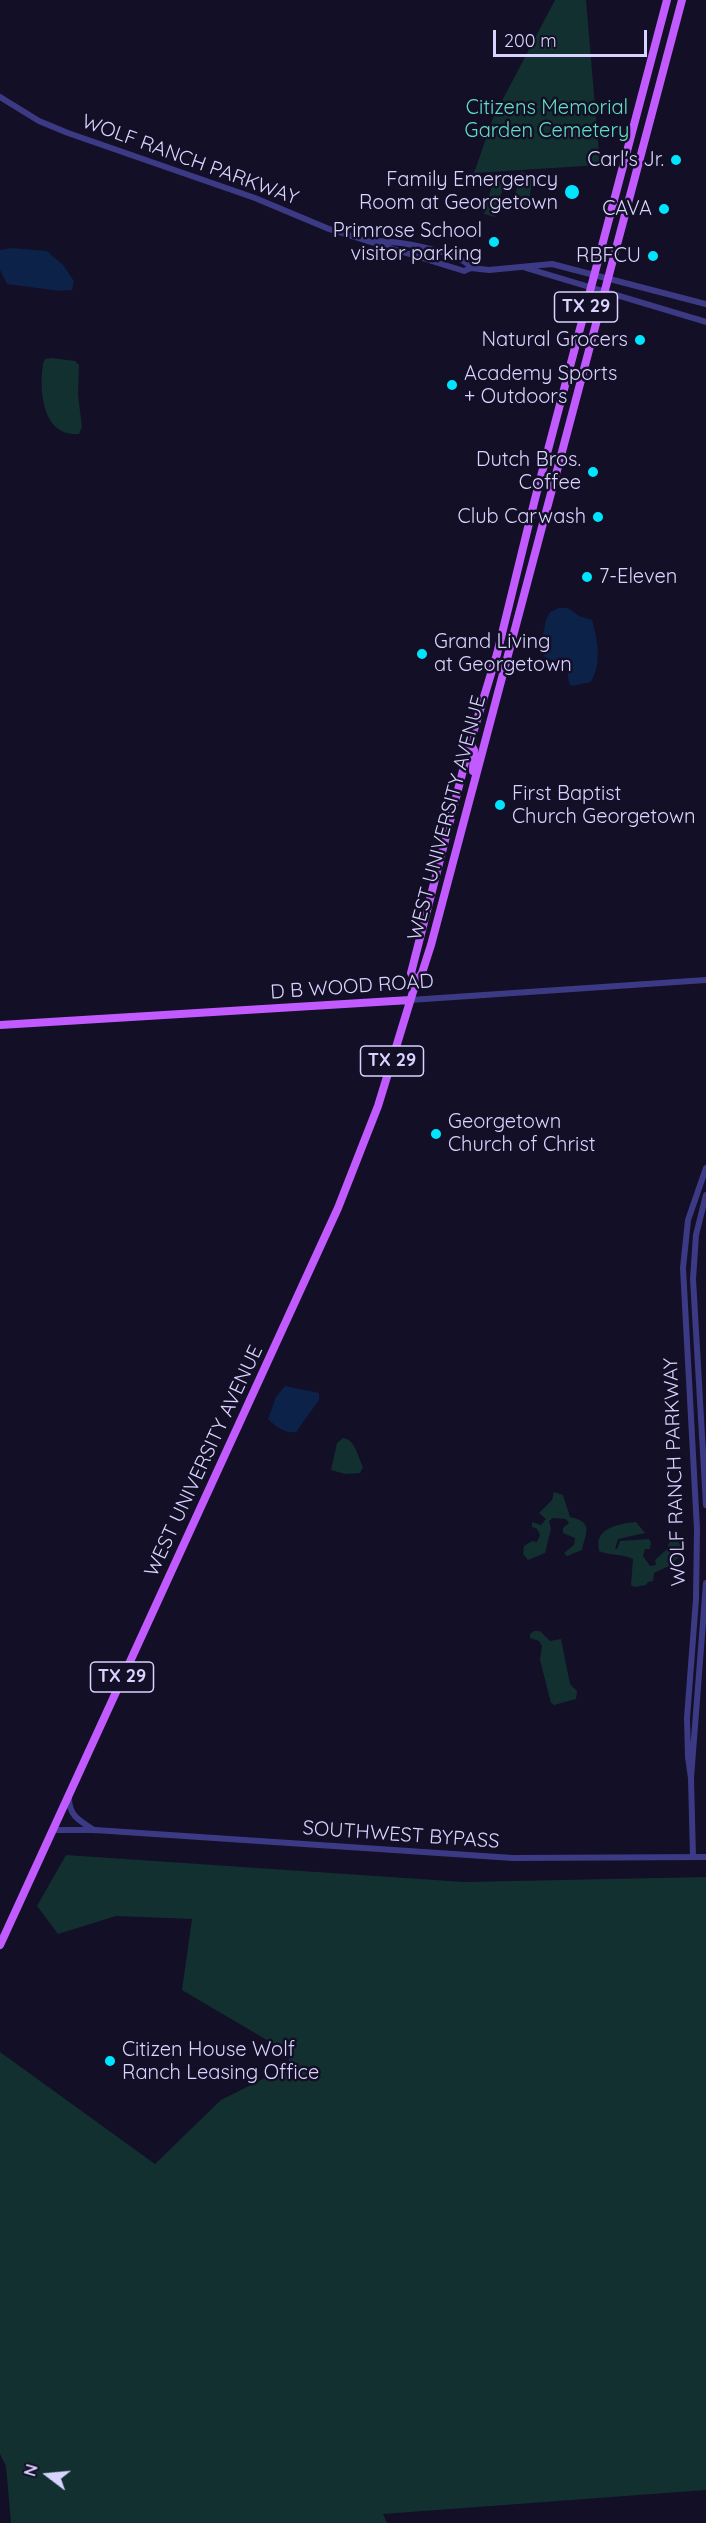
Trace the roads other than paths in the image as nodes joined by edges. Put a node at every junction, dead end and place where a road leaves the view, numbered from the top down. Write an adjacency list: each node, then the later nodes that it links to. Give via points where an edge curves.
1 (667, 0): 5 (main road, WEST UNIVERSITY AVENUE / TX 29)
2 (682, 0): 6 (main road, WEST UNIVERSITY AVENUE / TX 29)
3 (0, 97): 4 (street, WOLF RANCH PARKWAY, via 68,133 255,198 329,229 464,271)
4 (523, 267): 5 (street, WOLF RANCH PARKWAY, via 552,264); 7 (street, WOLF RANCH PARKWAY)
5 (596, 274): 6 (street, WOLF RANCH PARKWAY); 7 (main road, WEST UNIVERSITY AVENUE / TX 29)
6 (608, 277): 8 (main road, WEST UNIVERSITY AVENUE / TX 29); 9 (street, WOLF RANCH PARKWAY)
7 (591, 288): 8 (street, WOLF RANCH PARKWAY); 13 (main road, WEST UNIVERSITY AVENUE / TX 29)
8 (604, 292): 11 (street, WOLF RANCH PARKWAY); 14 (main road, WEST UNIVERSITY AVENUE / TX 29)
9 (676, 295): 10 (street, WOLF RANCH PARKWAY); 11 (street)
10 (706, 304)
11 (672, 310): 12 (street, WOLF RANCH PARKWAY)
12 (706, 322)
13 (492, 671): 14 (main road, via 488,699); 15 (main road, WEST UNIVERSITY AVENUE / TX 29)
14 (493, 712): 16 (main road, WEST UNIVERSITY AVENUE / TX 29)
15 (470, 743): 16 (main road, via 474,750); 18 (main road, WEST UNIVERSITY AVENUE / TX 29, via 411,974)
16 (473, 786): 18 (main road, WEST UNIVERSITY AVENUE / TX 29, via 431,945)
17 (706, 980): 19 (street, D B WOOD ROAD)
18 (416, 982): 19 (main road, WEST UNIVERSITY AVENUE / TX 29)
19 (410, 1000): 20 (main road, D B WOOD ROAD); 26 (main road, WEST UNIVERSITY AVENUE / TX 29, via 378,1106 351,1176)
20 (0, 1025)
21 (706, 1168): 25 (street, WOLF RANCH PARKWAY, via 688,1220 683,1268 697,1529 687,1712)
22 (706, 1195): 23 (street, WOLF RANCH PARKWAY, via 696,1235 693,1279)
23 (706, 1504)
24 (706, 1583): 25 (street, WOLF RANCH PARKWAY)
25 (691, 1778): 29 (street, WOLF RANCH PARKWAY)
26 (69, 1793): 27 (main road, WEST UNIVERSITY AVENUE / TX 29); 28 (street, via 70,1812)
27 (52, 1830): 28 (street, SOUTHWEST BYPASS); 31 (main road, WEST UNIVERSITY AVENUE / TX 29)
28 (95, 1830): 29 (street, SOUTHWEST BYPASS, via 513,1858)
29 (693, 1857): 30 (street, SOUTHWEST BYPASS)
30 (706, 1857)
31 (0, 1945)

